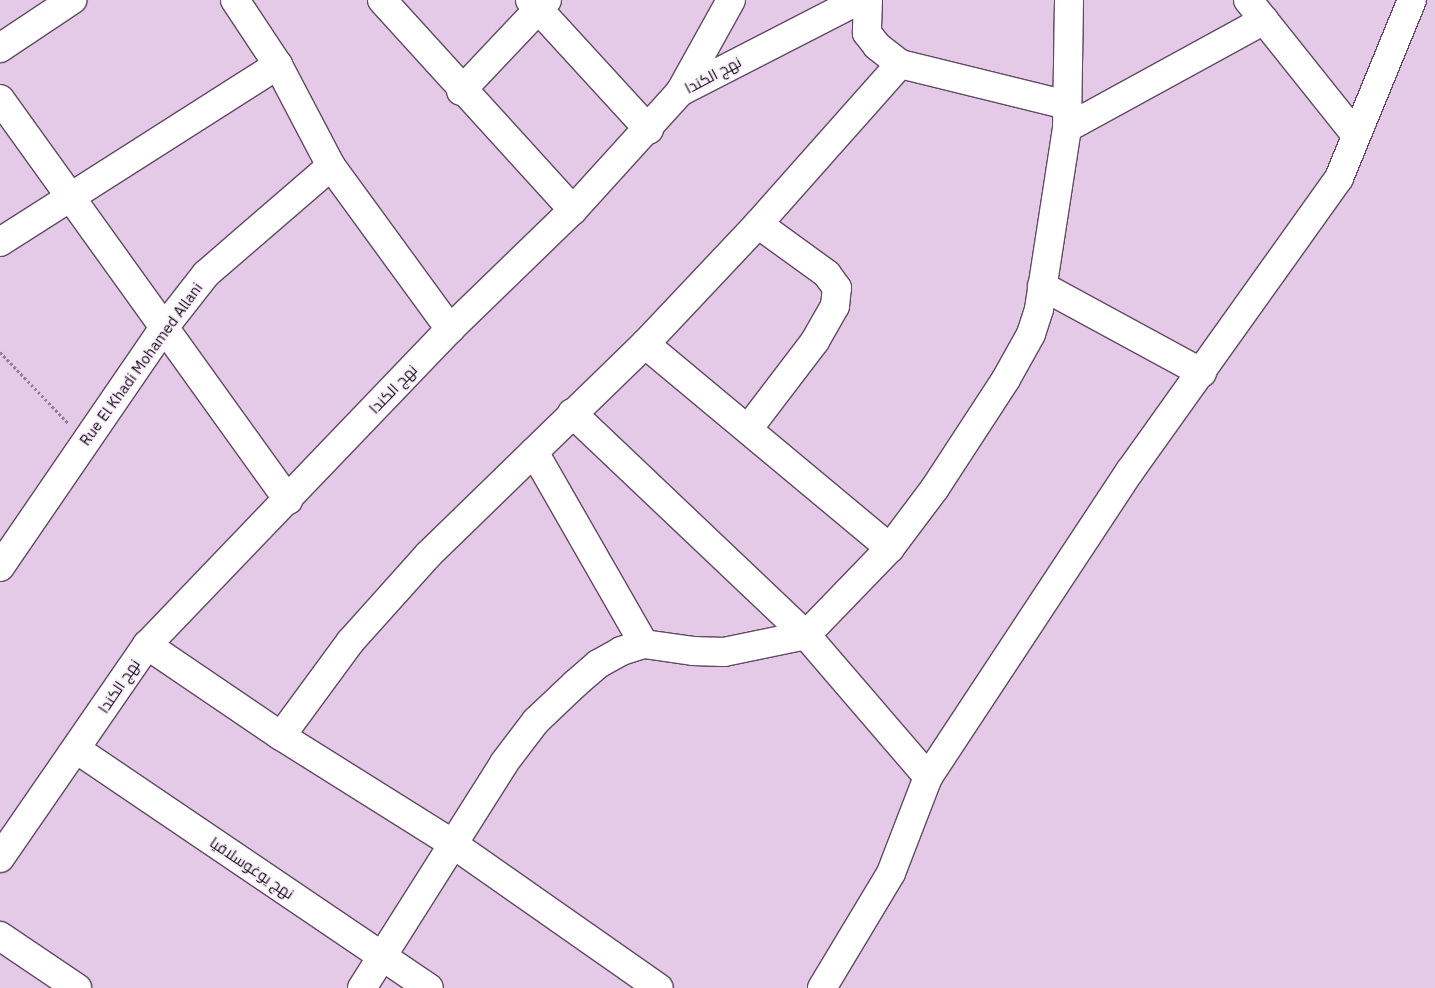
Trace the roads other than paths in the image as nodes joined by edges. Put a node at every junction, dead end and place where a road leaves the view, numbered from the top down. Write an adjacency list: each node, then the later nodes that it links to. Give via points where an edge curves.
1 (72, 0): 11 (street)
2 (235, 0): 13 (street)
3 (382, 0): 14 (street)
4 (731, 0): 15 (street)
5 (859, 0): 15 (street, نهج الكندا)
6 (868, 0): 12 (street, via 867,33 877,46)
7 (1069, 0): 17 (street)
8 (1412, 0): 19 (street)
9 (538, 3): 14 (street); 18 (street)
10 (1256, 10): 17 (street); 19 (street)
11 (0, 48)
12 (900, 64): 17 (street); 23 (street)
13 (278, 65): 20 (street); 21 (street)
14 (461, 90): 22 (street)
15 (680, 92): 18 (street, نهج الكندا)
16 (0, 99): 21 (street)
17 (1067, 117): 25 (street)
18 (648, 130): 22 (street, نهج الكندا)
19 (1355, 134): 29 (street, via 1339,178)
20 (331, 166): 26 (street, Rue El Khadi Mohamed Allani, via 206,274); 27 (street)
21 (72, 197): 24 (street); 26 (street)
22 (573, 210): 27 (street, نهج الكندا)
23 (758, 224): 28 (street); 31 (street, via 827,274 837,288 835,306 815,340)
24 (0, 242)
25 (1042, 286): 29 (street); 34 (street, via 1031,334 1006,379 935,488)
26 (163, 329): 33 (street); 35 (street, Rue El Khadi Mohamed Allani)
27 (450, 329): 33 (street, نهج الكندا)
28 (645, 344): 30 (street); 31 (street)
29 (1202, 373): 41 (street, via 1120,487)
30 (572, 413): 32 (street); 36 (street)
31 (748, 429): 34 (street)
32 (534, 452): 37 (street); 39 (street, via 430,554 350,642)
33 (288, 500): 38 (street, نهج الكندا)
34 (890, 548): 36 (street)
35 (0, 567)
36 (806, 635): 37 (street, via 724,652 693,652); 41 (street)
37 (644, 644): 42 (street, via 621,651 598,664 536,721 479,800)
38 (146, 645): 39 (street); 40 (street, نهج الكندا)
39 (281, 736): 42 (street)
40 (76, 749): 43 (street, نهج الكندا); 45 (street, نهج يوغوسلافيا)
41 (928, 777): 50 (street, via 891,874)
42 (453, 844): 45 (street); 49 (street)
43 (0, 858)
44 (0, 936): 46 (street)
45 (383, 958): 47 (street); 48 (street, نهج يوغوسلافيا)
46 (77, 988)
47 (362, 988)
48 (429, 988)
49 (659, 988)
50 (822, 988)

